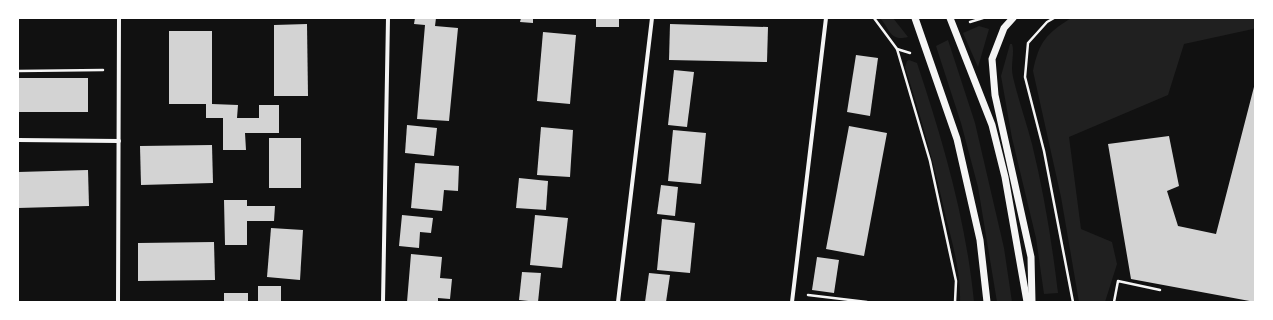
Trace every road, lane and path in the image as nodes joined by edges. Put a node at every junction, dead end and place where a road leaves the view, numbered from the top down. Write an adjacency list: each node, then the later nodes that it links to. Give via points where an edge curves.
1 (120, 18): 14 (street)
2 (388, 18): 21 (street)
3 (652, 18): 22 (street)
4 (826, 18): 19 (street)
5 (874, 18): 12 (path)
6 (915, 18): 13 (street)
7 (950, 18): 27 (street, via 992,125 1005,177)
8 (982, 18): 11 (path)
9 (1013, 18): 28 (street, via 1004,28 992,59 995,95 1031,257)
10 (1054, 18): 29 (path, via 1028,43 1025,77 1044,151)
11 (963, 24)
12 (897, 49): 13 (path); 25 (path, via 930,161 956,281)
13 (930, 60): 26 (street, via 957,139 980,240)
14 (119, 70): 15 (path); 17 (street)
15 (18, 71)
16 (18, 140): 17 (street)
17 (119, 140): 20 (street)
18 (1160, 290): 30 (path, via 1118,281)
19 (793, 293): 23 (street); 24 (path)
20 (118, 302)
21 (383, 302)
22 (618, 302)
23 (792, 302)
24 (867, 302)
25 (955, 302)
26 (987, 302)
27 (1027, 302)
28 (1032, 302)
29 (1073, 302)
30 (1114, 302)

